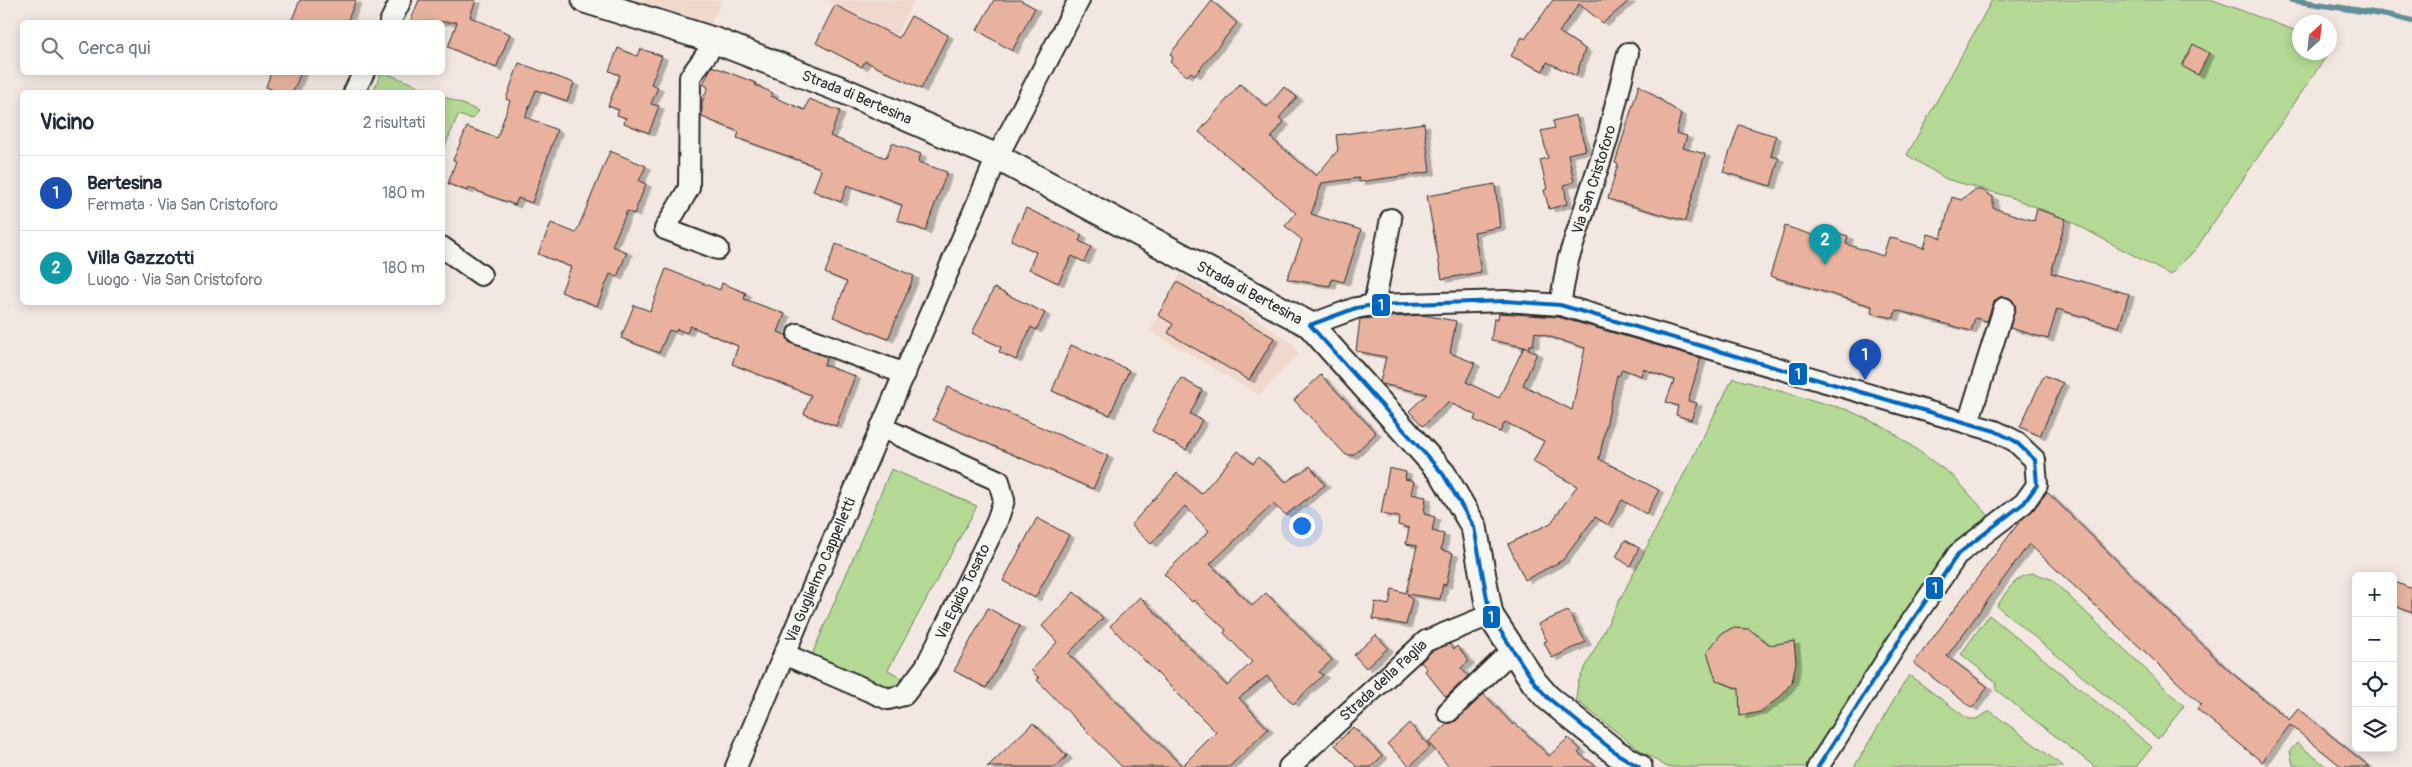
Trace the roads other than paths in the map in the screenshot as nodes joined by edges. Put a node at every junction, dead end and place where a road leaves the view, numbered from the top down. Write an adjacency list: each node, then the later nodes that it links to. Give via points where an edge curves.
1 (401, 0): 4 (street)
2 (585, 0): 5 (street, Strada di Bertesina)
3 (1078, 0): 9 (street)
4 (391, 20)
5 (716, 42): 9 (street, Strada di Bertesina, via 842,90); 12 (street, via 690,77 689,188 665,229)
6 (1628, 53): 14 (street, Via San Cristoforo, via 1606,140 1568,260)
7 (362, 75): 8 (street)
8 (355, 90)
9 (996, 157): 17 (street, Strada di Bertesina); 19 (street, Via Guglielmo Cappelletti)
10 (1391, 219): 15 (street)
11 (445, 249): 13 (street)
12 (718, 249)
13 (481, 275)
14 (1560, 305): 15 (street, via 1506,301); 20 (street)
15 (1374, 306): 17 (street, via 1356,308)
16 (2004, 308): 20 (street)
17 (1310, 325): 22 (street, Strada di Bertesina, via 1443,474 1474,527)
18 (798, 334): 19 (street)
19 (905, 374): 21 (street, Via Guglielmo Cappelletti)
20 (1968, 423): 29 (street, via 2015,441 2035,460 2037,486 2024,503 1958,554)
21 (881, 428): 23 (street, Via Guglielmo Cappelletti); 23 (street, Via Egidio Tosato, via 999,482 1004,500 996,524 926,666 904,695 888,699)
22 (1490, 615): 24 (street, Strada di Bertesina); 27 (street, Strada della Paglia, via 1426,641)
23 (784, 654): 26 (street, Via Guglielmo Cappelletti)
24 (1516, 655): 25 (street, via 1502,660); 28 (street, Strada di Bertesina, via 1547,697 1616,753)
25 (1448, 712)
26 (736, 767)
27 (1289, 767)
28 (1639, 767)
29 (1818, 767)

